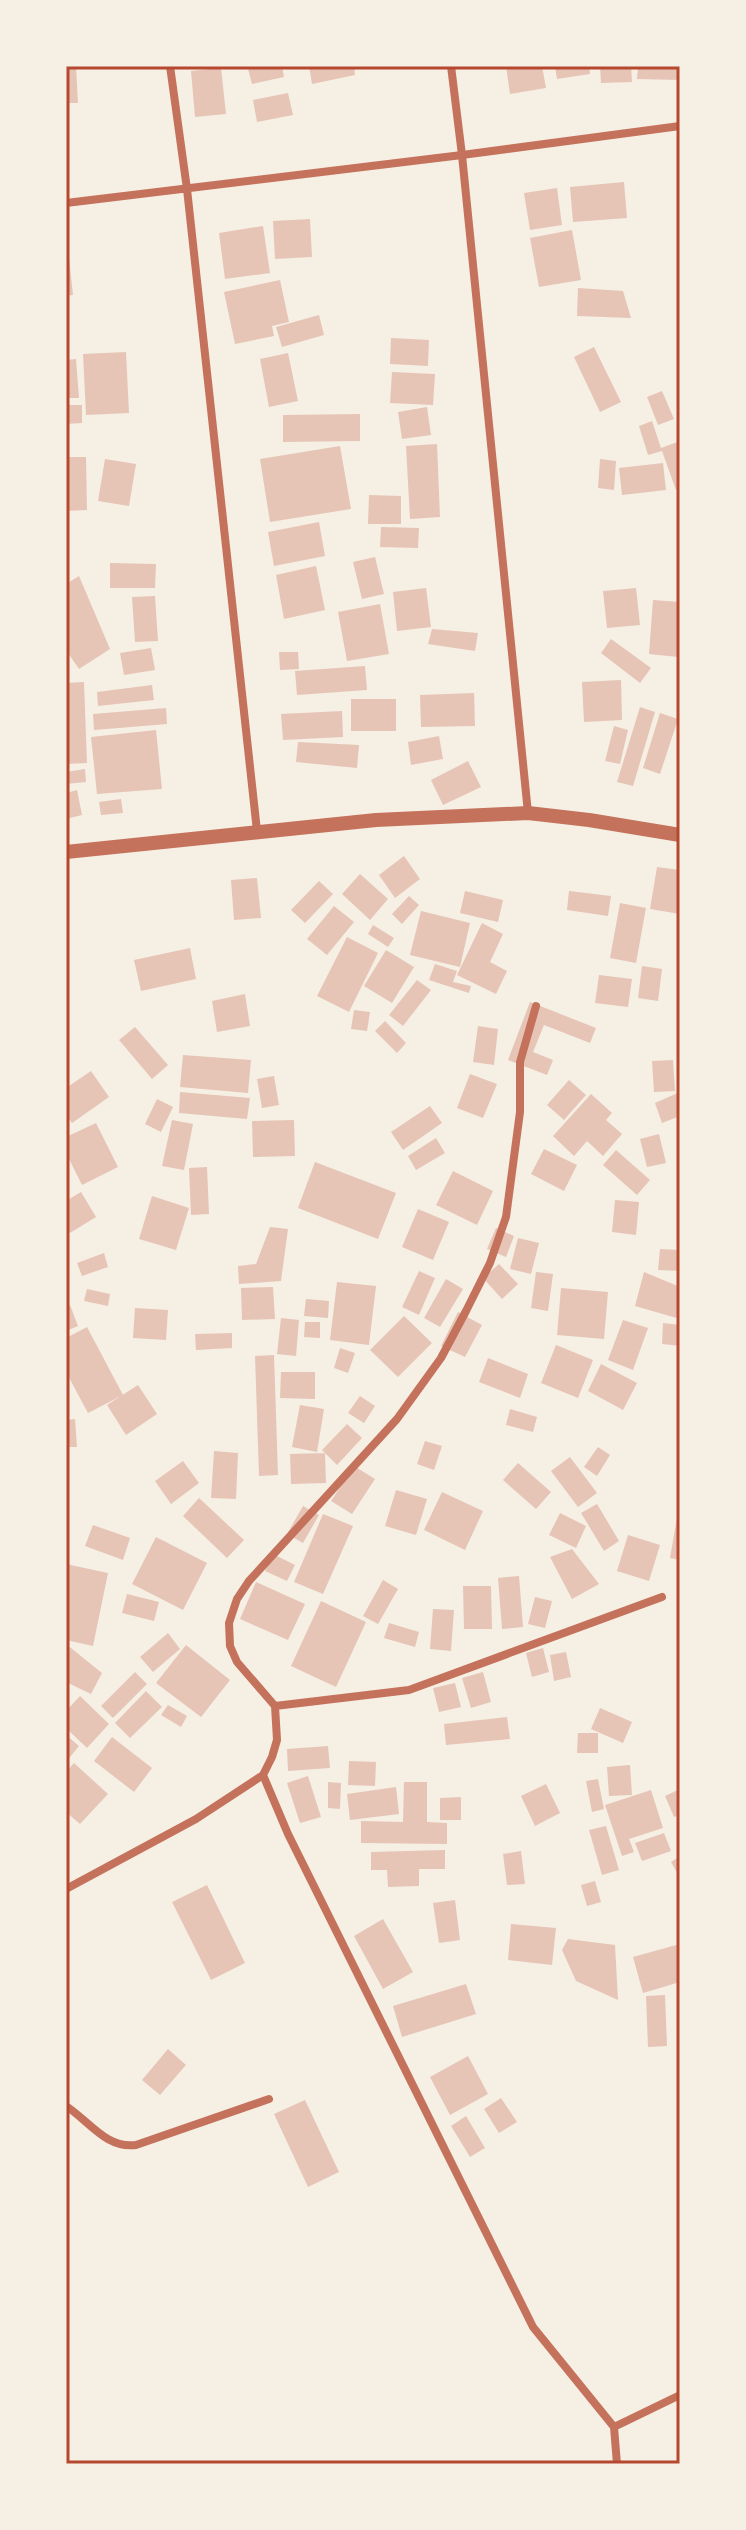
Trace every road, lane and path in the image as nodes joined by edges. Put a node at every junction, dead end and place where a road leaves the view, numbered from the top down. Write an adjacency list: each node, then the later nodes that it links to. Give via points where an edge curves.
1 (170, 66): 5 (street)
2 (451, 66): 4 (street)
3 (680, 126): 4 (street)
4 (462, 155): 5 (street); 7 (street)
5 (187, 189): 6 (street); 8 (street)
6 (66, 203)
7 (528, 813): 8 (street); 9 (street)
8 (257, 831): 10 (street)
9 (680, 835)
10 (66, 852)
11 (536, 1006): 13 (street, via 520,1062 520,1112 506,1217 466,1311 441,1358 397,1419 237,1599 229,1623 230,1646)
12 (662, 1597): 13 (street, via 409,1690)
13 (275, 1706): 14 (street, via 277,1740)
14 (263, 1775): 15 (street, via 196,1819); 19 (street, via 533,2327)
15 (66, 1889)
16 (269, 2099): 17 (street, via 124,2147)
17 (66, 2106)
18 (680, 2395): 19 (street)
19 (614, 2427): 20 (street)
20 (617, 2464)

